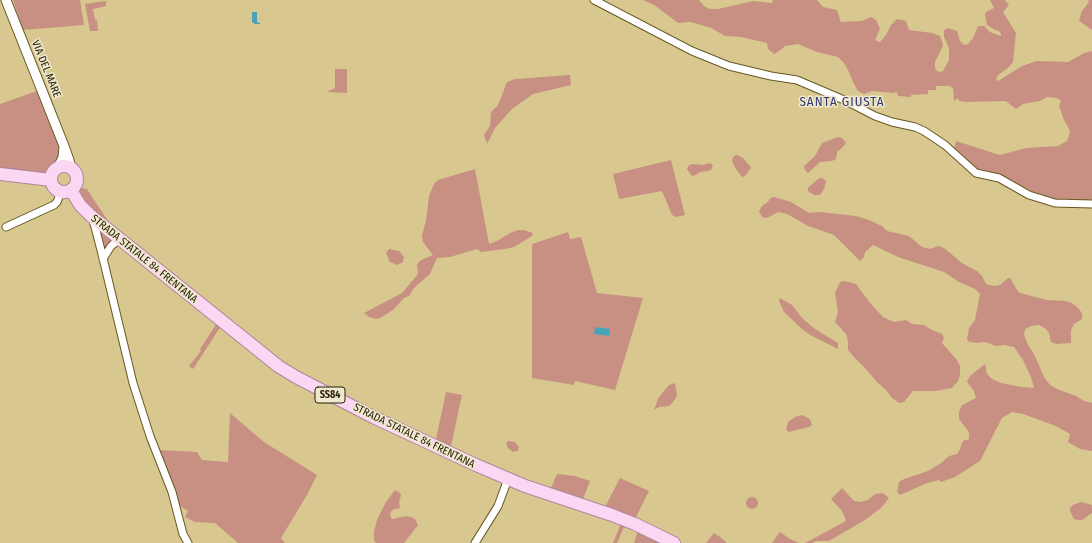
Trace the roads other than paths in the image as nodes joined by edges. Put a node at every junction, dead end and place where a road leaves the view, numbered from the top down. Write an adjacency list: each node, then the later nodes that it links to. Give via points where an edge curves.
1 (6, 0): 3 (street, VIA DEL MARE, via 69,160)
2 (594, 0): 7 (street, via 692,51 730,66 797,80 875,116 924,131 945,145 976,173 999,178 1029,196 1055,203)
3 (64, 166): 5 (main road, via 52,172); 6 (main road, via 75,170 78,178 76,185)
4 (0, 174): 5 (main road)
5 (51, 180): 6 (main road, via 53,186)
6 (66, 191): 8 (main road, STRADA STATALE 84 FRENTANA / SS84); 9 (street, via 54,205)
7 (1092, 204)
8 (91, 216): 10 (main road, STRADA STATALE 84 FRENTANA / SS84); 11 (street)
9 (6, 227)
10 (120, 239): 11 (street, via 111,246); 12 (main road, STRADA STATALE 84 FRENTANA / SS84, via 278,366 373,417)
11 (103, 259): 13 (street, via 133,383)
12 (508, 479): 14 (street, via 498,506); 15 (main road, STRADA STATALE 84 FRENTANA / SS84, via 612,515)
13 (188, 543)
14 (475, 543)
15 (674, 543)

